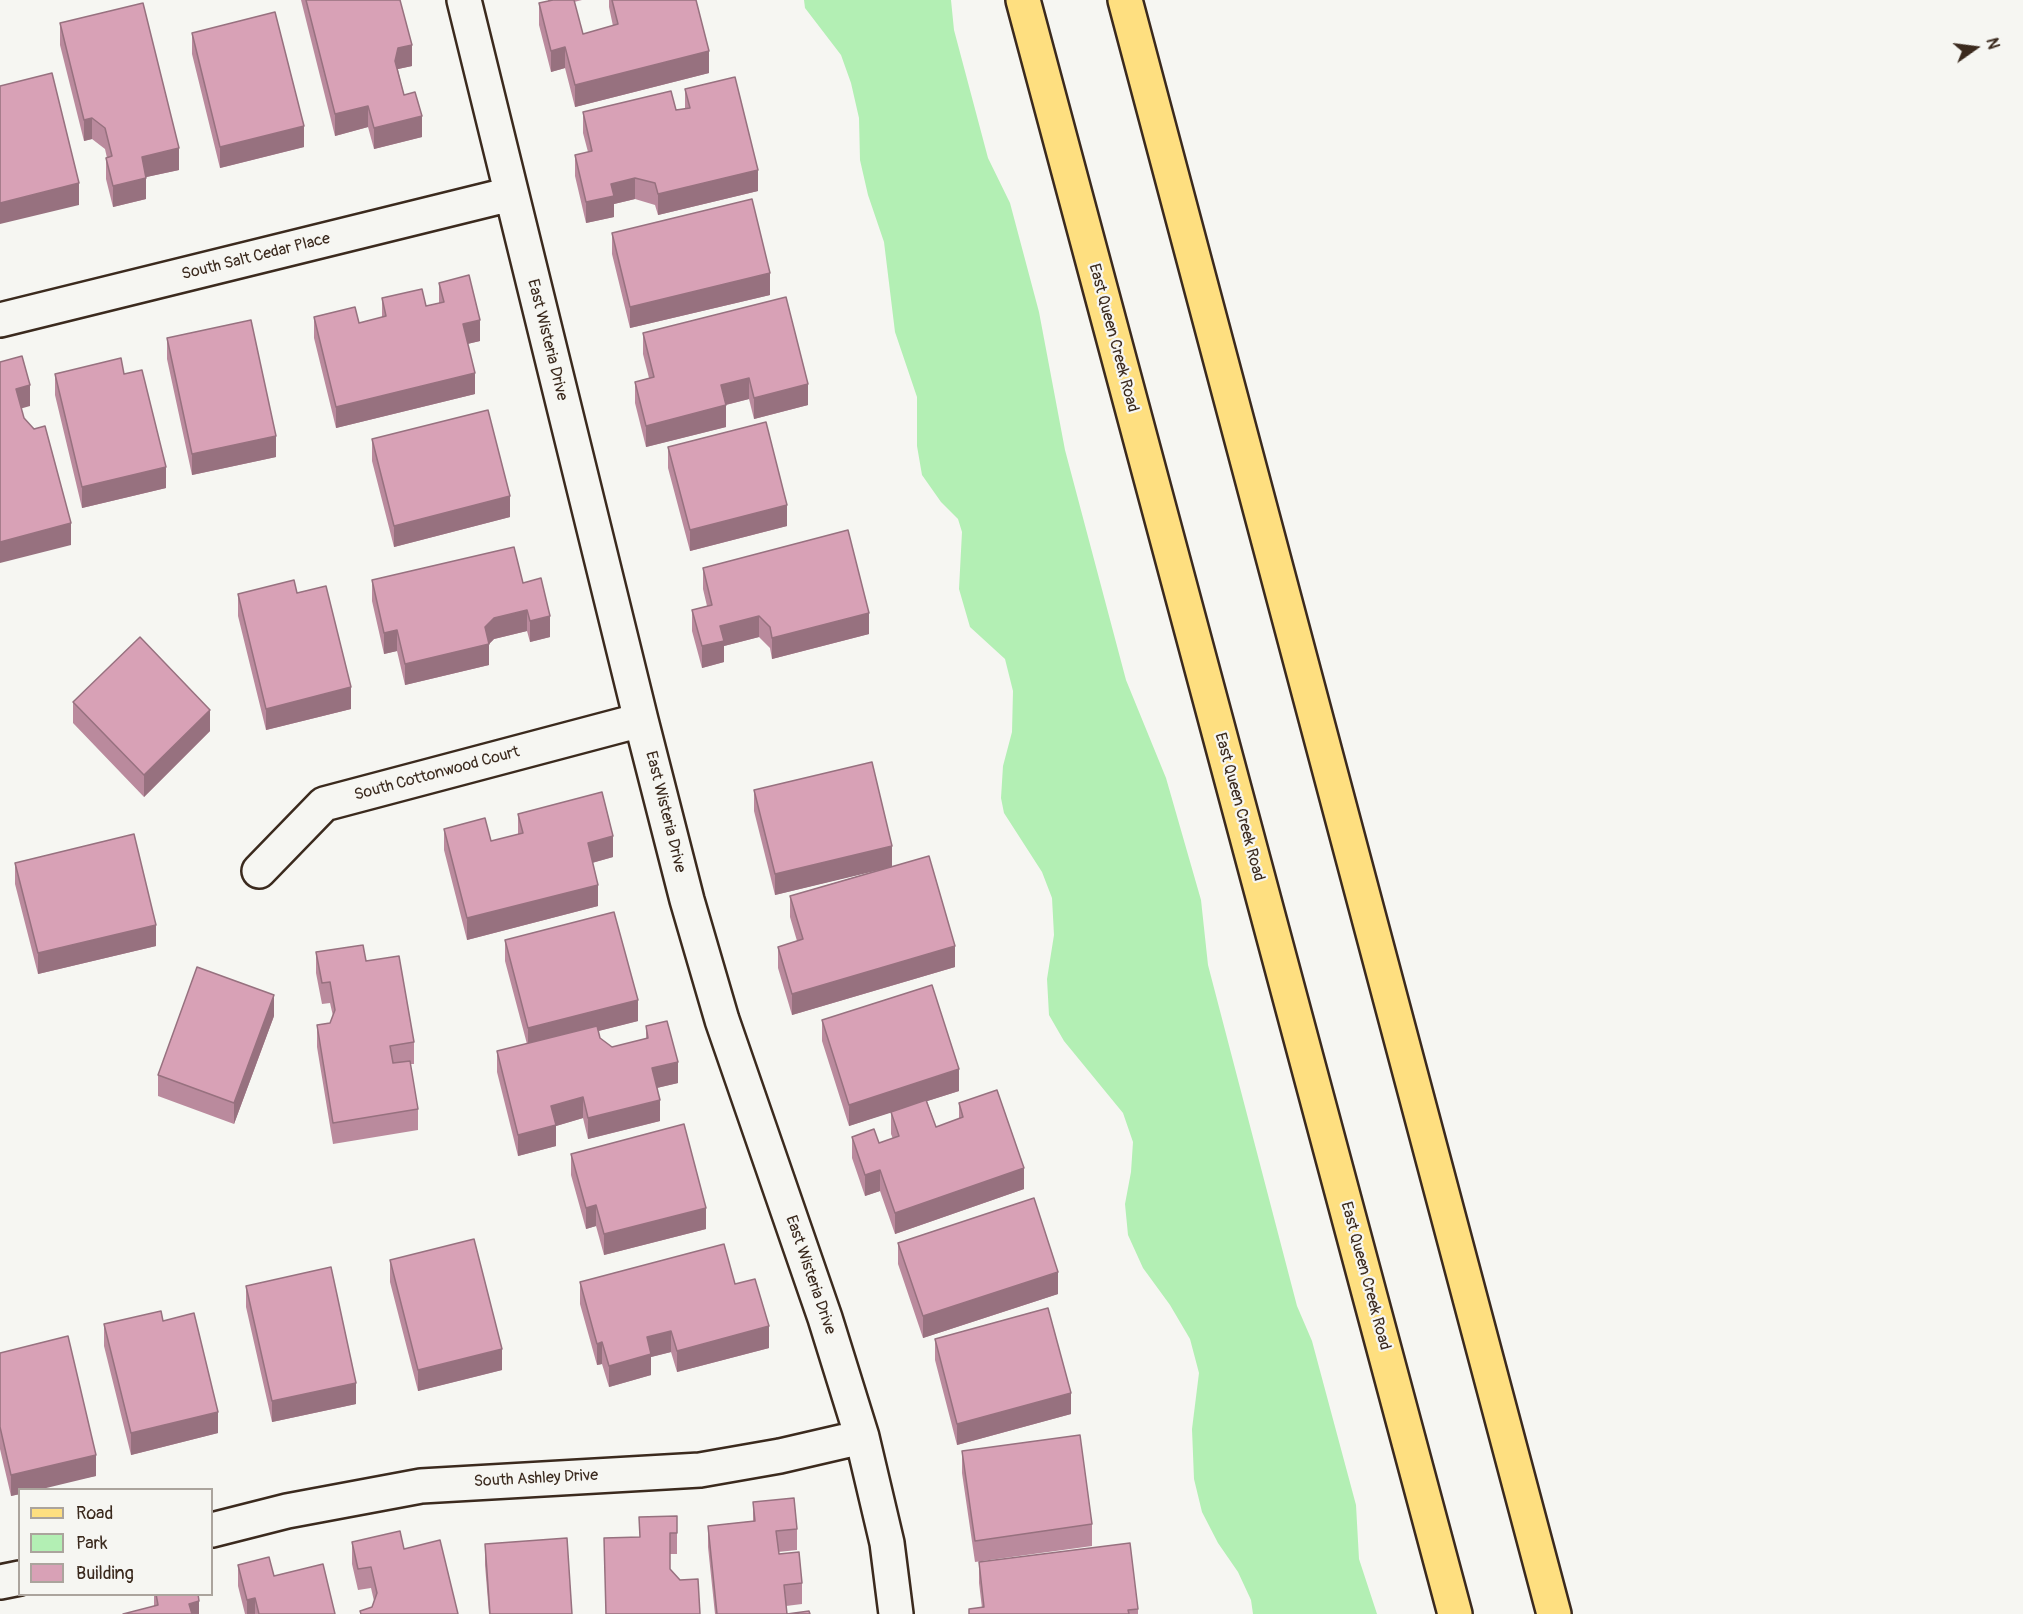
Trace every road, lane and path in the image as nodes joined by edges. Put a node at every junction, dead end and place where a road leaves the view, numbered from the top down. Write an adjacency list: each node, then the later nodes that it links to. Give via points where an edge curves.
1 (464, 0): 4 (street, East Wisteria Drive)
2 (1023, 0): 13 (main road, East Queen Creek Road)
3 (1125, 0): 14 (main road)
4 (511, 194): 5 (street, South Salt Cedar Place); 6 (street, East Wisteria Drive)
5 (0, 320)
6 (641, 720): 7 (street, South Cottonwood Court, via 324,804); 8 (street, East Wisteria Drive, via 722,1020)
7 (259, 871)
8 (862, 1437): 9 (street, South Ashley Drive, via 700,1470 421,1486); 12 (street, East Wisteria Drive, via 886,1543)
9 (213, 1530)
10 (18, 1578): 11 (street)
11 (0, 1582)
12 (896, 1614)
13 (1455, 1614)
14 (1554, 1614)

